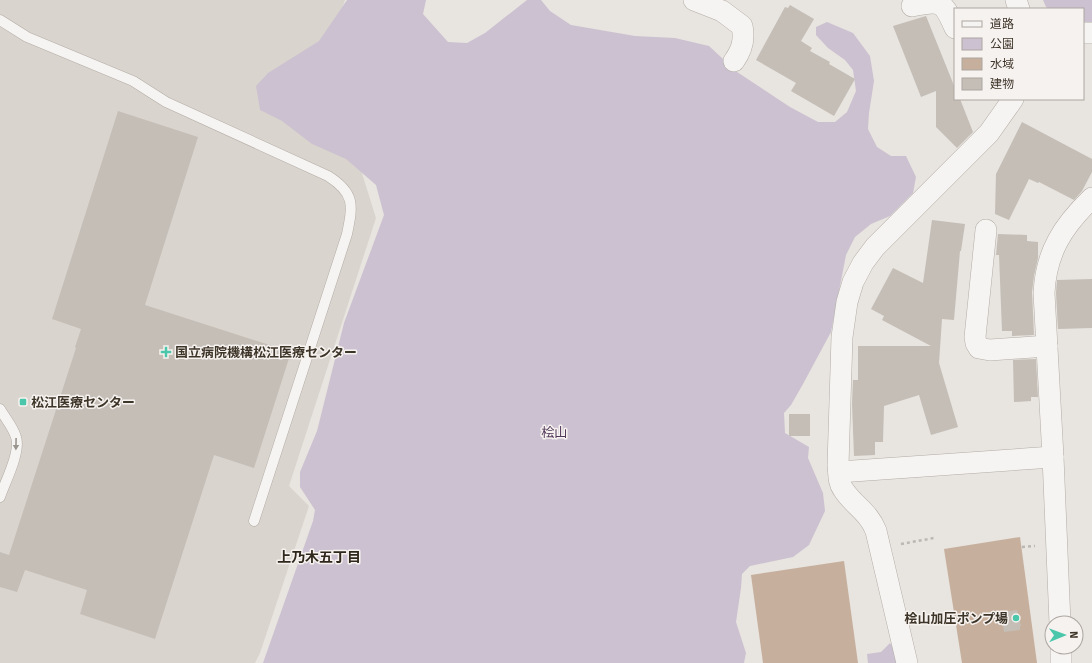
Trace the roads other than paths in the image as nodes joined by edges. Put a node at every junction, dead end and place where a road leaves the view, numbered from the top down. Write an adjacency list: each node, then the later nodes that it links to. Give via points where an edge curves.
1 (694, 0): 5 (street, via 722,11 742,26 742,46)
2 (912, 6): 4 (street, via 928,1 939,2 947,10)
3 (0, 20): 14 (lane, via 27,37 133,81 166,102 328,176 346,191 351,211 347,234)
4 (954, 26)
5 (734, 62)
6 (1012, 100): 12 (street, via 989,133 875,247 853,282 842,337)
7 (1092, 198): 9 (street, via 1067,225 1049,258 1044,293)
8 (986, 230): 9 (street, via 976,343 979,348 990,350)
9 (1047, 346): 11 (street)
10 (0, 410): 13 (lane, one-way to 13, via 14,432 17,444)
11 (1053, 457): 12 (street); 15 (street)
12 (839, 472): 16 (street, via 842,488 873,523)
13 (0, 497)
14 (254, 521)
15 (1060, 615)
16 (907, 663)

